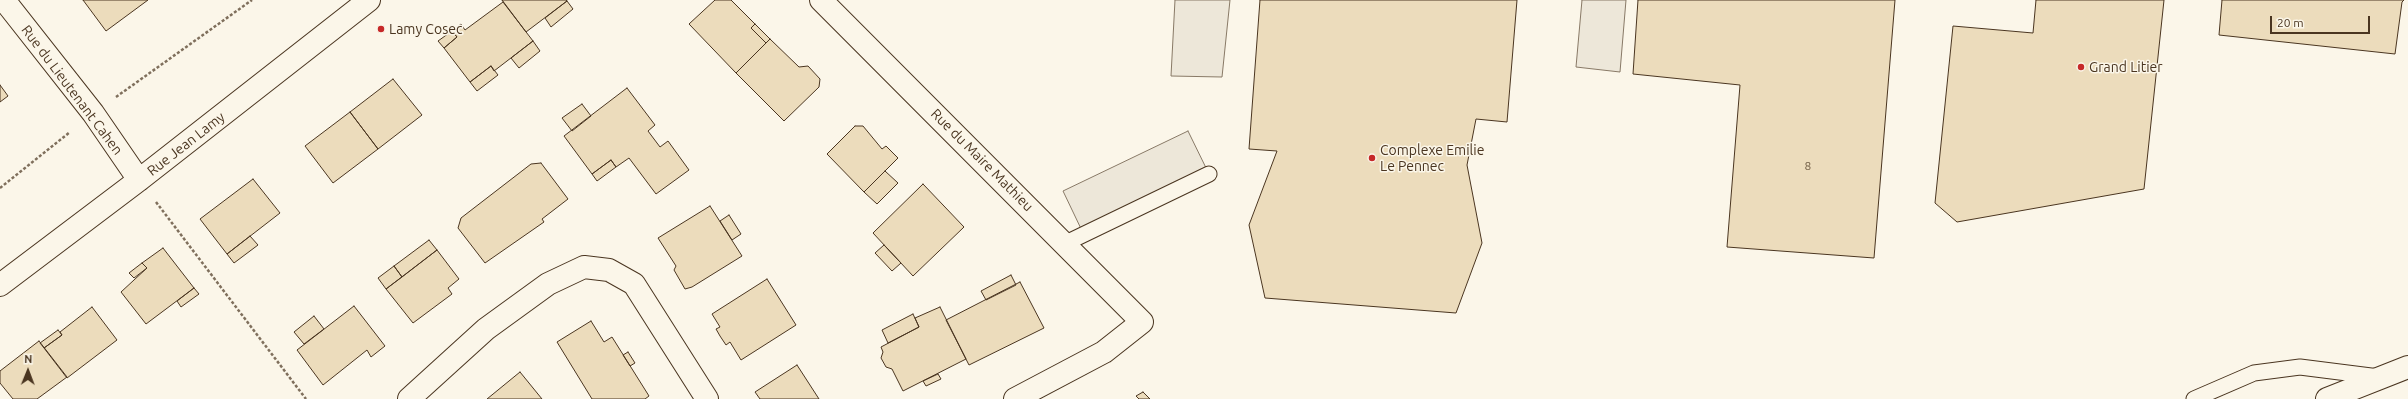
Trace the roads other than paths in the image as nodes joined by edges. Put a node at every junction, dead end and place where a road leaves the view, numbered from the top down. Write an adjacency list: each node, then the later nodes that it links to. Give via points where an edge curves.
1 (4, 0): 5 (street, Rue du Lieutenant Cahen, via 93,114)
2 (369, 0): 5 (street, Rue Jean Lamy)
3 (821, 0): 6 (street, Rue du Maire Mathieu)
4 (1209, 174): 6 (lane)
5 (139, 180): 7 (street, Rue Jean Lamy)
6 (1066, 244): 12 (street, Rue du Maire Mathieu, via 1142,322 1104,352)
7 (0, 285)
8 (2408, 367): 9 (street)
9 (2380, 377): 13 (lane, via 2300,367 2254,373); 14 (street)
10 (409, 399): 11 (street, via 486,329 548,284 584,267 609,270 634,284)
11 (707, 399)
12 (1015, 399)
13 (2194, 399)
14 (2327, 399)

